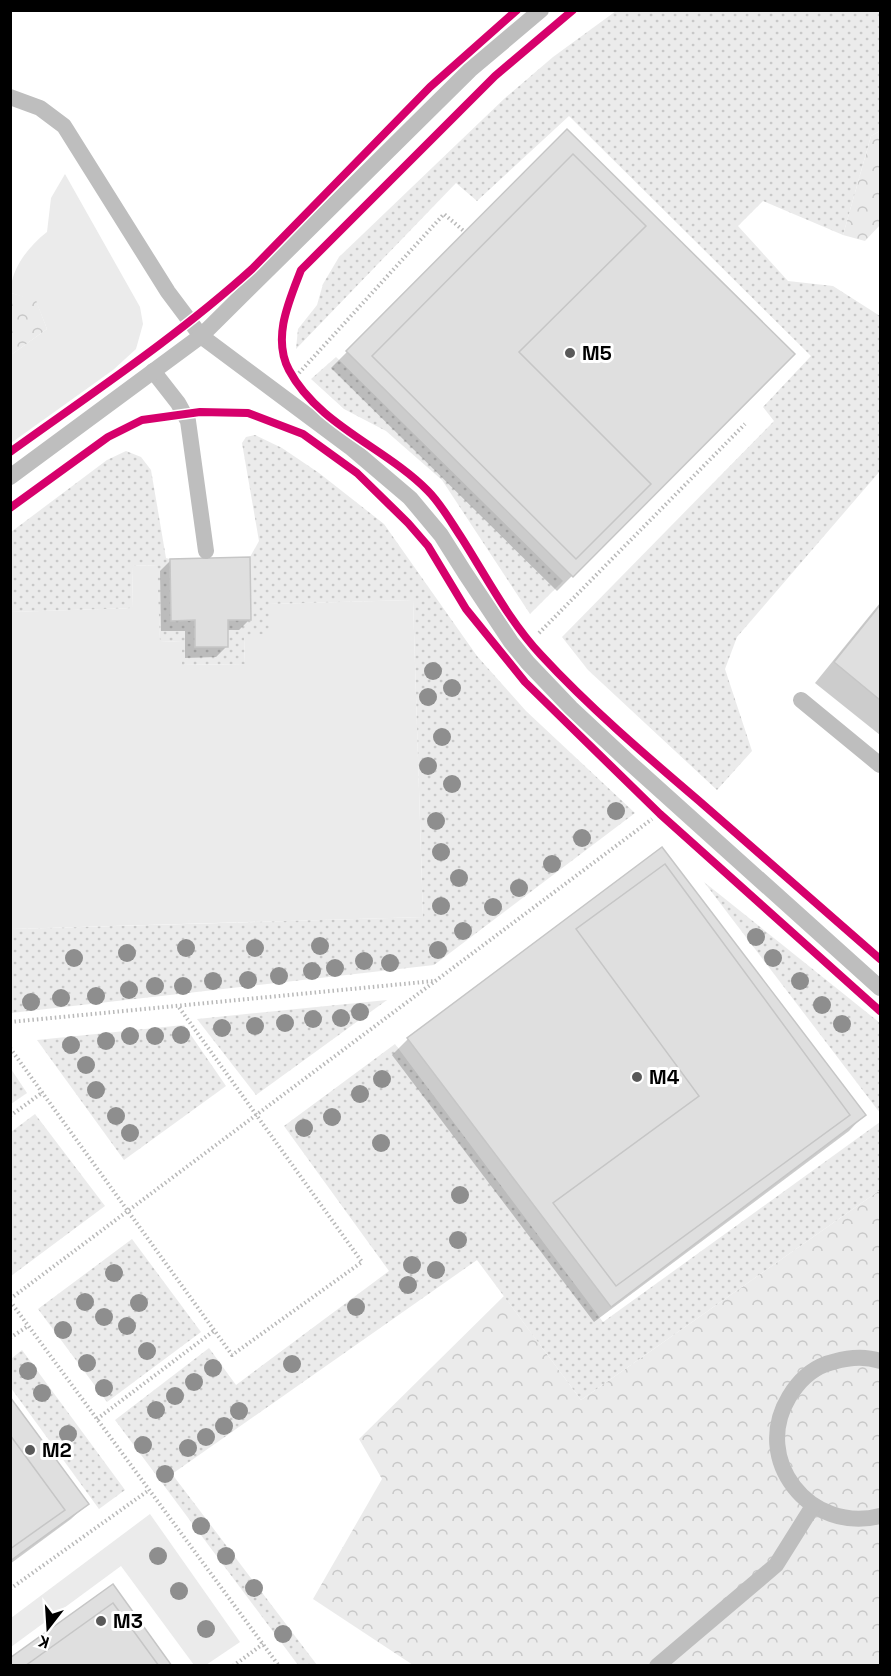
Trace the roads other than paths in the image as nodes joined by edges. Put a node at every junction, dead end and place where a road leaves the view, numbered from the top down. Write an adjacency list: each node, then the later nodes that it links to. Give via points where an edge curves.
1 (541, 10): 3 (lane, via 470,70)
2 (10, 97): 3 (lane, via 40,108 64,126 168,292)
3 (201, 336): 4 (lane); 9 (lane, via 350,447 410,498 441,535 528,663 571,708)
4 (153, 371): 5 (lane); 6 (lane, via 188,421)
5 (10, 477)
6 (206, 551)
7 (801, 700): 8 (lane)
8 (880, 765)
9 (880, 988)
10 (880, 1361): 11 (lane, via 843,1358 817,1368 796,1385 782,1409 777,1435 780,1463 793,1487)
11 (813, 1506): 12 (lane, via 838,1518 865,1520); 13 (lane, via 776,1564)
12 (880, 1516)
13 (657, 1665)

